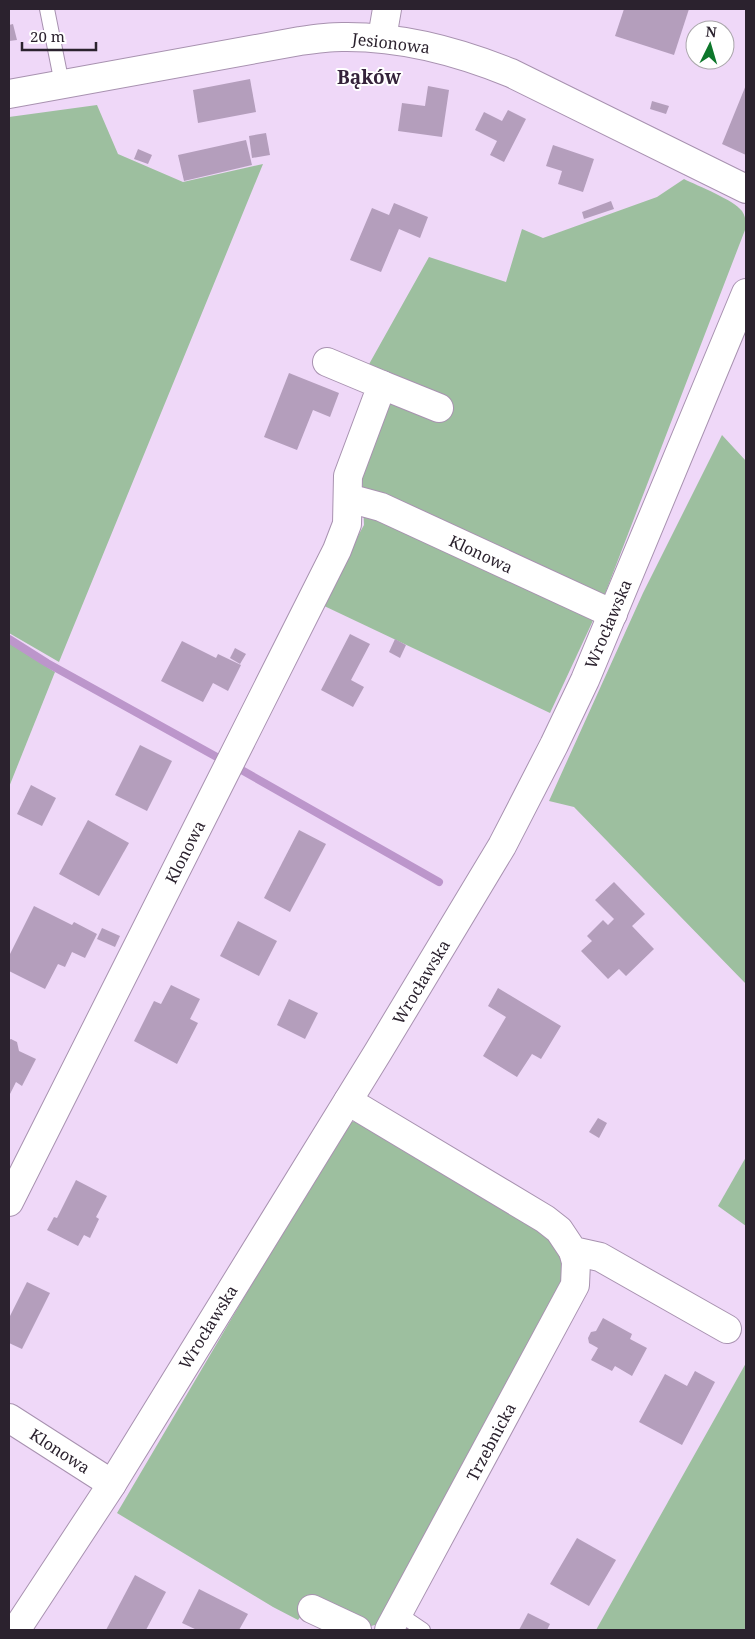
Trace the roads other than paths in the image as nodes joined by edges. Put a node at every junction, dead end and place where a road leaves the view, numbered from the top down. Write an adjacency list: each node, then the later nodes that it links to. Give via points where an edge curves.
1 (47, 9): 4 (lane)
2 (386, 9): 3 (street)
3 (382, 38): 4 (street, Jesionowa, via 300,41); 6 (street, Jesionowa, via 472,57 511,72)
4 (62, 84): 5 (street, Jesionowa)
5 (9, 94)
6 (746, 189)
7 (746, 293): 12 (street, Wrocławska)
8 (327, 362): 9 (street)
9 (382, 385): 10 (street); 11 (street, Klonowa, via 348,476)
10 (439, 408)
11 (348, 498): 12 (street, Klonowa, via 381,507); 14 (street, Klonowa, via 347,524 338,550)
12 (613, 614): 13 (street, Wrocławska, via 554,746 502,846)
13 (348, 1101): 15 (street, Trzebnicka, via 545,1219 559,1230); 18 (street, Wrocławska)
14 (9, 1202)
15 (573, 1251): 16 (street, via 600,1256); 20 (street, Trzebnicka, via 575,1285)
16 (727, 1329)
17 (9, 1418): 18 (street, Klonowa)
18 (112, 1484): 21 (street, Wrocławska)
19 (312, 1609): 22 (street)
20 (393, 1622): 23 (lane)
21 (16, 1630)
22 (357, 1630)
23 (423, 1630)

